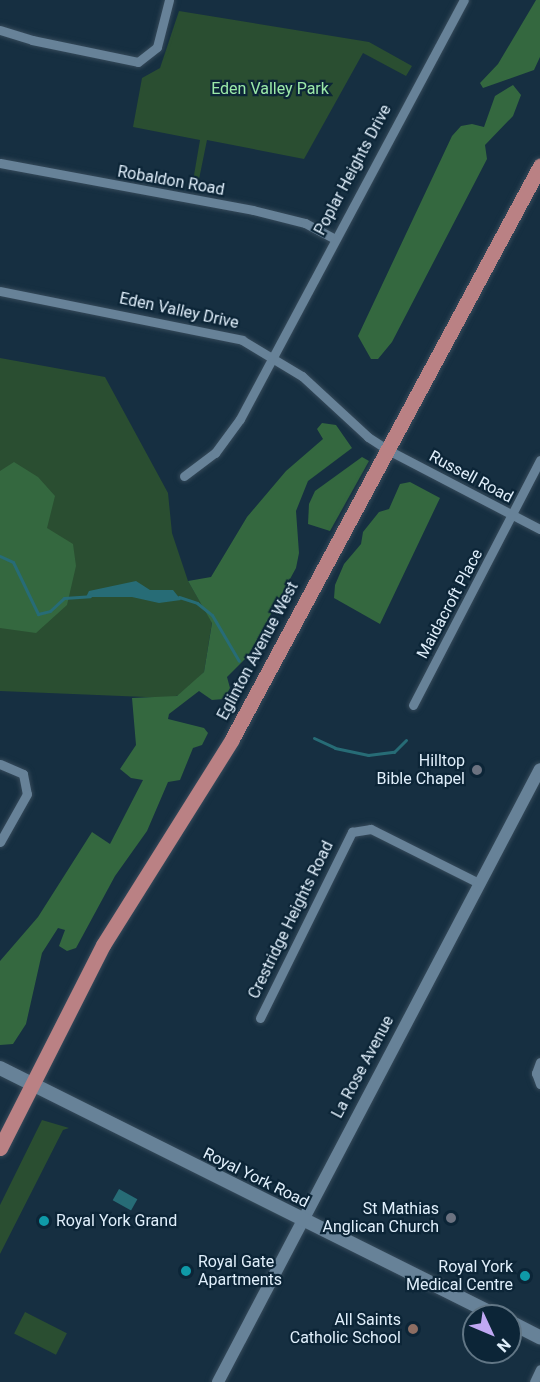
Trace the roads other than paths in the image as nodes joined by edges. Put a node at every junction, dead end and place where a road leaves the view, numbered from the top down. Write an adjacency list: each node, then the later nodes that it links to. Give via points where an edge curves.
1 (169, 0): 3 (street, via 157,47 138,62)
2 (464, 0): 6 (street, Poplar Heights Drive)
3 (0, 30)
4 (0, 163): 6 (street, Robaldon Road, via 253,210 305,223)
5 (540, 166): 9 (main road, Eglinton Avenue West)
6 (333, 238): 8 (street, Poplar Heights Drive)
7 (0, 291): 8 (street, Eden Valley Drive, via 226,336)
8 (273, 356): 9 (street, Eden Valley Drive); 11 (street, Poplar Heights Drive, via 224,442 206,462)
9 (388, 450): 12 (street, Russell Road); 23 (main road, Eglinton Avenue West, via 232,739 103,945)
10 (540, 460): 12 (street, Maidacroft Place)
11 (184, 476)
12 (512, 515): 13 (street, Russell Road); 14 (street, Maidacroft Place)
13 (540, 529)
14 (413, 705)
15 (0, 764): 17 (street, via 17,770 27,780 23,804)
16 (540, 769): 18 (street, La Rose Avenue)
17 (0, 842)
18 (479, 883): 19 (street, Crestridge Heights Road, via 371,829 352,832); 25 (street, La Rose Avenue)
19 (260, 1018)
20 (540, 1062): 22 (street, via 536,1073)
21 (0, 1068): 23 (main road, Royal York Road)
22 (540, 1084)
23 (32, 1085): 24 (main road, Eglinton Avenue West); 25 (main road, Royal York Road)
24 (0, 1148)
25 (303, 1219): 26 (main road, Royal York Road); 30 (street, La Rose Avenue)
26 (473, 1304)
27 (522, 1328): 28 (main road)
28 (540, 1337)
29 (540, 1369): 31 (street)
30 (218, 1382)
31 (534, 1382)

